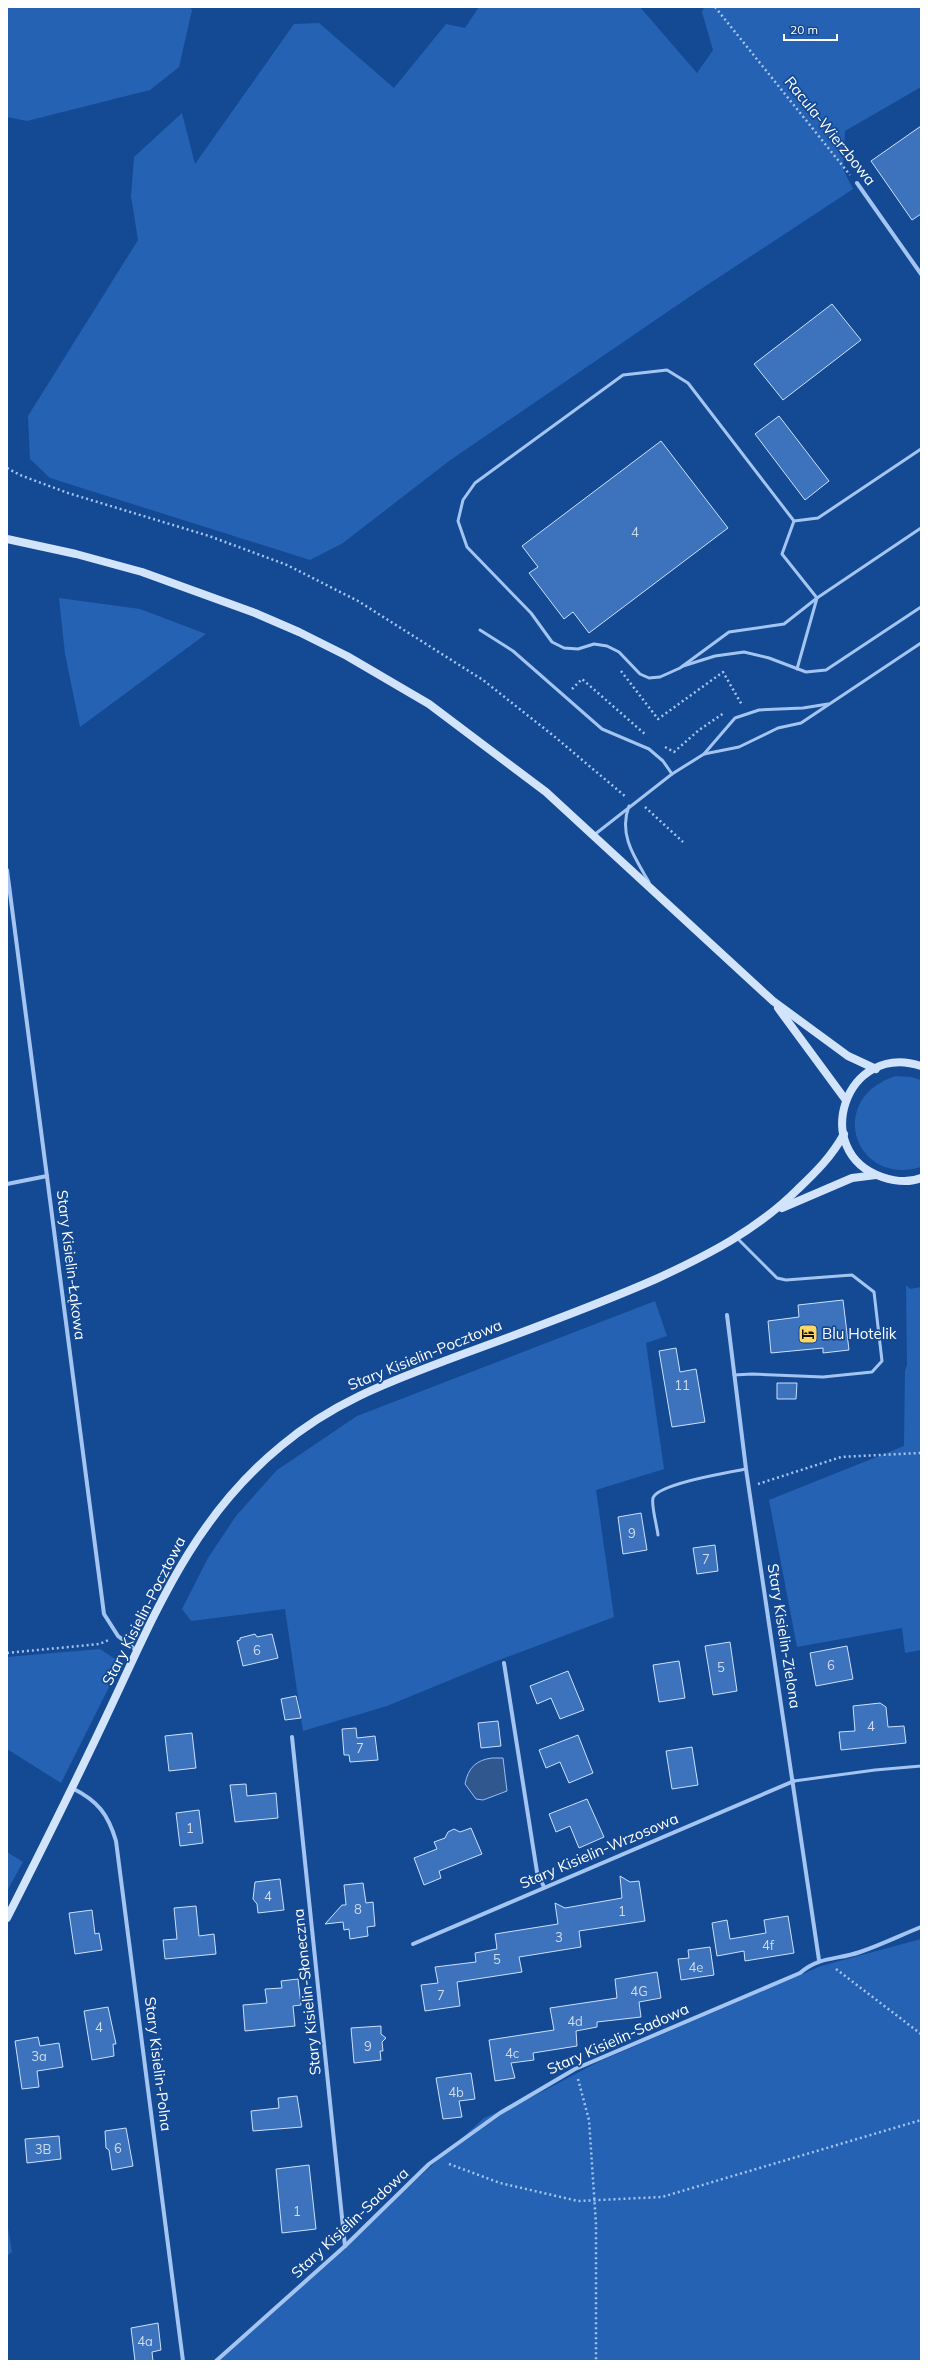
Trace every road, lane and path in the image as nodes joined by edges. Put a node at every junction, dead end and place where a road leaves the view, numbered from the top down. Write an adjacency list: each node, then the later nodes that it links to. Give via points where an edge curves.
1 (715, 7): 2 (path, Racula-Wierzbowa)
2 (857, 183): 3 (street, Racula-Wierzbowa)
3 (921, 274)
4 (921, 449): 6 (lane, via 818,518)
5 (7, 468): 27 (path, via 68,493 209,536 286,565 358,601 483,680 556,737)
6 (794, 521): 9 (lane, via 782,554); 13 (lane, via 688,383 667,370 623,375 475,483 463,500 458,521 467,547 531,613 552,642 564,648 578,649 594,644 607,646 619,652 640,674 649,678)
7 (921, 528): 9 (lane)
8 (7, 539): 29 (main road, via 142,572 255,613 340,652 429,704 546,792)
9 (817, 598): 13 (lane, via 784,624 729,632); 15 (lane)
10 (921, 608): 15 (lane, via 826,670 806,672)
11 (480, 630): 25 (lane, via 513,651 602,729 650,749)
12 (921, 643): 17 (lane)
13 (680, 668): 15 (lane, via 715,656 744,652 770,658)
14 (619, 669): 18 (path, via 658,720 723,672)
15 (797, 669)
16 (566, 684): 22 (path, via 572,689 582,679 639,731)
17 (830, 704): 21 (lane, via 759,710); 24 (lane, via 801,723 778,728 739,747)
18 (743, 706): 19 (path); 21 (path)
19 (735, 708)
20 (728, 711): 23 (path, via 699,730 674,752)
21 (747, 714): 24 (lane, via 735,718)
22 (652, 739)
23 (664, 747)
24 (704, 754): 25 (lane)
25 (672, 774): 26 (lane)
26 (637, 800): 27 (lane); 30 (path)
27 (633, 803): 28 (lane)
28 (629, 806): 29 (lane); 32 (lane, via 624,826 626,837 635,859)
29 (594, 836): 32 (main road)
30 (683, 842)
31 (7, 870): 39 (street, Stary Kisielin-Łąkowa)
32 (654, 891): 33 (main road)
33 (773, 1001): 35 (main road, via 848,1056); 36 (main road)
34 (921, 1066): 35 (main road, via 906,1063)
35 (876, 1068): 36 (main road, via 862,1077)
36 (845, 1099): 37 (main road, via 842,1119)
37 (844, 1134): 38 (main road, via 853,1155 861,1165); 42 (main road, Stary Kisielin-Pocztowa, via 826,1161)
38 (876, 1175): 40 (main road, via 904,1181); 42 (main road, Stary Kisielin-Pocztowa, via 852,1178)
39 (47, 1176): 41 (street); 50 (street, Stary Kisielin-Łąkowa, via 104,1614)
40 (921, 1178)
41 (7, 1184)
42 (778, 1210): 43 (main road, Stary Kisielin-Pocztowa)
43 (737, 1238): 45 (lane, via 777,1278 786,1280 852,1275 874,1292 882,1362 872,1372 823,1376); 51 (main road, Stary Kisielin-Pocztowa, via 696,1261 616,1296 375,1387 310,1423 255,1469 222,1504 194,1543 168,1588)
44 (727, 1315): 45 (street, Stary Kisielin-Zielona)
45 (734, 1375): 47 (street, Stary Kisielin-Zielona)
46 (921, 1453): 48 (path, via 841,1457)
47 (746, 1469): 48 (street, Stary Kisielin-Zielona); 49 (lane, via 673,1485 656,1492 652,1499)
48 (748, 1486): 56 (street, Stary Kisielin-Zielona)
49 (658, 1535)
50 (118, 1636): 51 (street, Stary Kisielin-Łąkowa); 52 (path, via 99,1644)
51 (138, 1651): 57 (main road, Stary Kisielin-Pocztowa)
52 (7, 1653)
53 (504, 1663): 58 (street, via 537,1872)
54 (292, 1737): 68 (street, Stary Kisielin-Słoneczna)
55 (921, 1766): 56 (lane)
56 (794, 1781): 58 (street, Stary Kisielin-Wrzosowa); 62 (street, Stary Kisielin-Zielona)
57 (72, 1788): 59 (main road, Stary Kisielin-Pocztowa); 69 (street, Stary Kisielin-Polna, via 100,1807 110,1821 116,1841)
58 (544, 1887): 61 (street, Stary Kisielin-Wrzosowa)
59 (7, 1918)
60 (921, 1927): 62 (street, Stary Kisielin-Sadowa, via 859,1952)
61 (414, 1944)
62 (820, 1960): 63 (path, via 844,1973); 64 (street, Stary Kisielin-Sadowa, via 800,1973)
63 (921, 2034)
64 (575, 2069): 66 (street, Stary Kisielin-Sadowa, via 511,2106); 67 (path, via 588,2120)
65 (921, 2120): 67 (path, via 662,2197)
66 (436, 2159): 67 (path, via 500,2183 578,2201); 68 (street, Stary Kisielin-Sadowa)
67 (594, 2200): 71 (path)
68 (346, 2246): 70 (street, Stary Kisielin-Sadowa)
69 (183, 2361)
70 (216, 2361)
71 (596, 2361)

